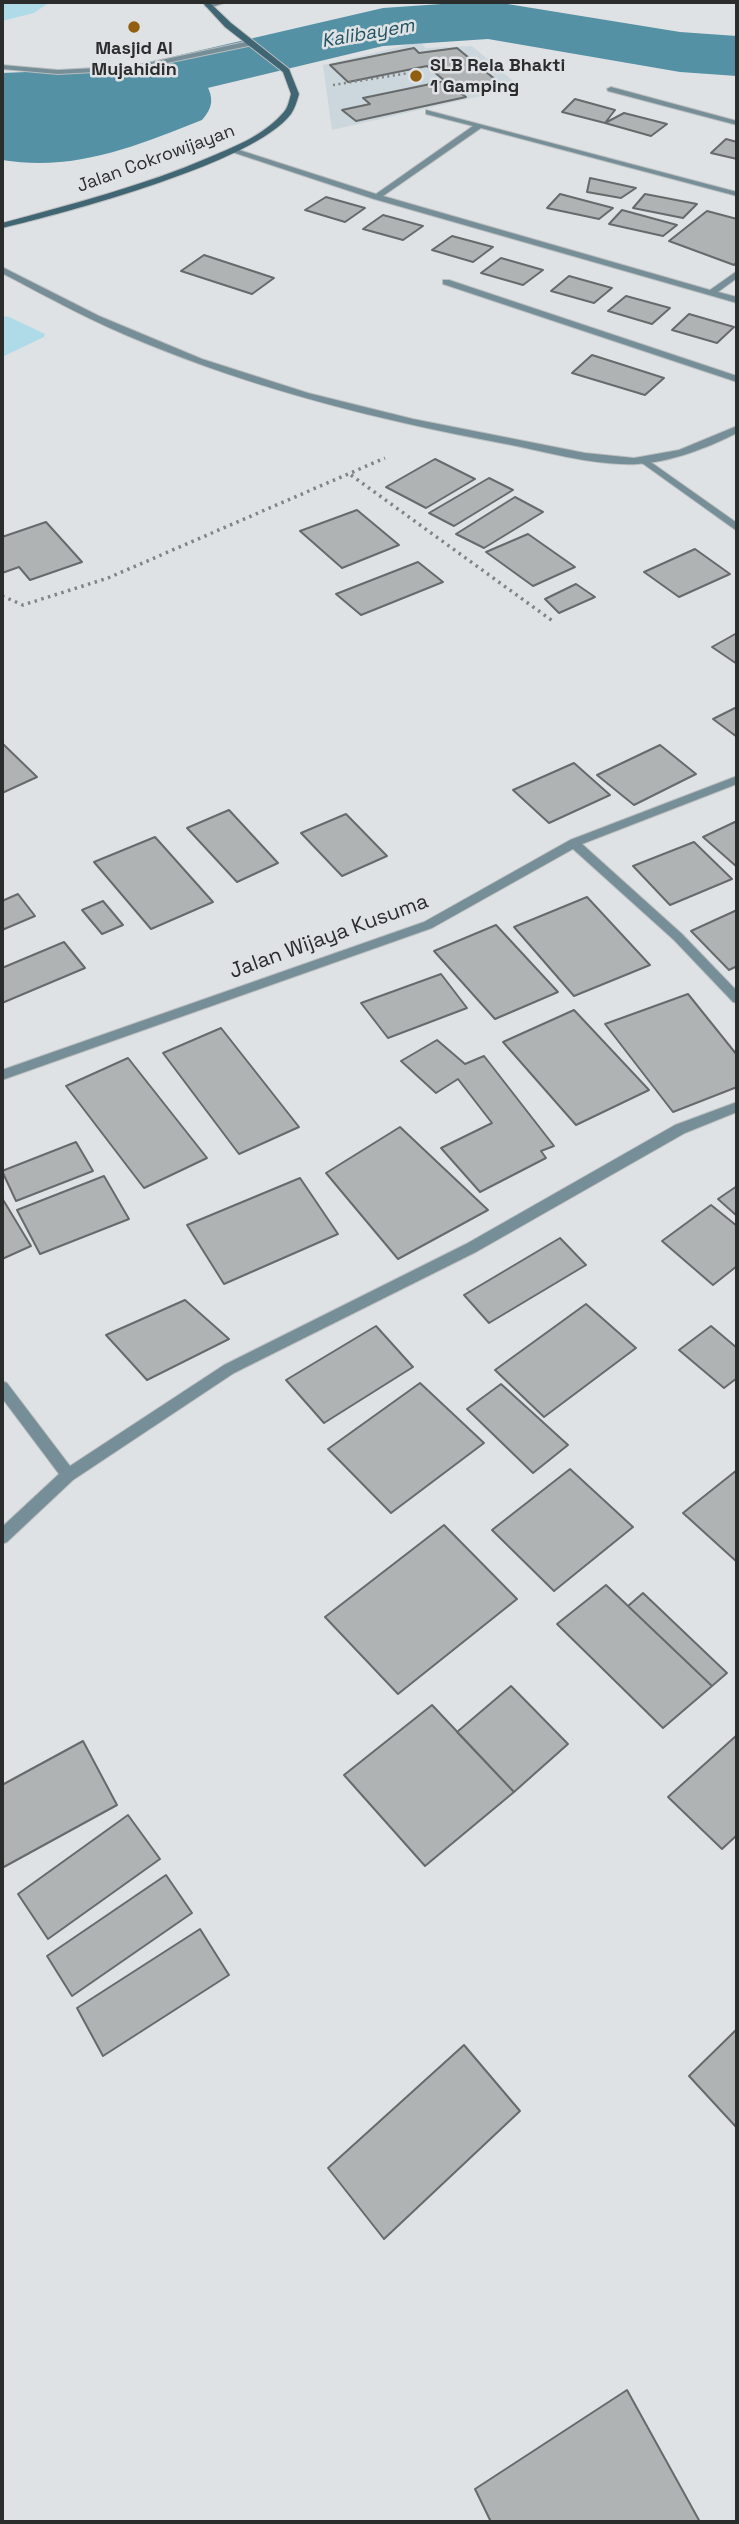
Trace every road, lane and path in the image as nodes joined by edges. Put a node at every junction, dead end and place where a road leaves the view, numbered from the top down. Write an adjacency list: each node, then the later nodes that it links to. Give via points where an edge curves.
1 (223, 2): 2 (street)
2 (207, 4): 3 (street)
3 (250, 43): 4 (street, via 134,68 58,72); 7 (street, via 286,71)
4 (2, 67)
5 (422, 71): 7 (path)
6 (611, 89): 9 (street)
7 (295, 94): 11 (street, Jalan Cokrowijayan, via 288,113 267,132)
8 (429, 112): 10 (street)
9 (737, 123)
10 (480, 125): 12 (street); 13 (street)
11 (233, 151): 13 (street); 14 (street, Jalan Cokrowijayan)
12 (737, 194)
13 (377, 197): 18 (street)
14 (2, 226)
15 (2, 270): 22 (street, via 97,318 180,352 274,386)
16 (737, 274): 18 (street)
17 (446, 282): 20 (street)
18 (711, 293): 19 (street)
19 (737, 300)
20 (737, 379)
21 (737, 429): 23 (street)
22 (442, 430): 23 (street, via 592,457); 24 (path)
23 (645, 461): 25 (street)
24 (351, 475): 26 (path, via 108,578 23,605); 27 (path)
25 (737, 528)
26 (2, 596)
27 (554, 622)
28 (737, 780): 29 (street, Jalan Wijaya Kusuma)
29 (574, 843): 30 (street, via 678,937); 31 (street, Jalan Wijaya Kusuma, via 428,925)
30 (737, 999)
31 (2, 1075)
32 (737, 1107): 34 (street, via 680,1129 471,1248 229,1369)
33 (2, 1387): 34 (street)
34 (68, 1475): 35 (street)
35 (2, 1537)

